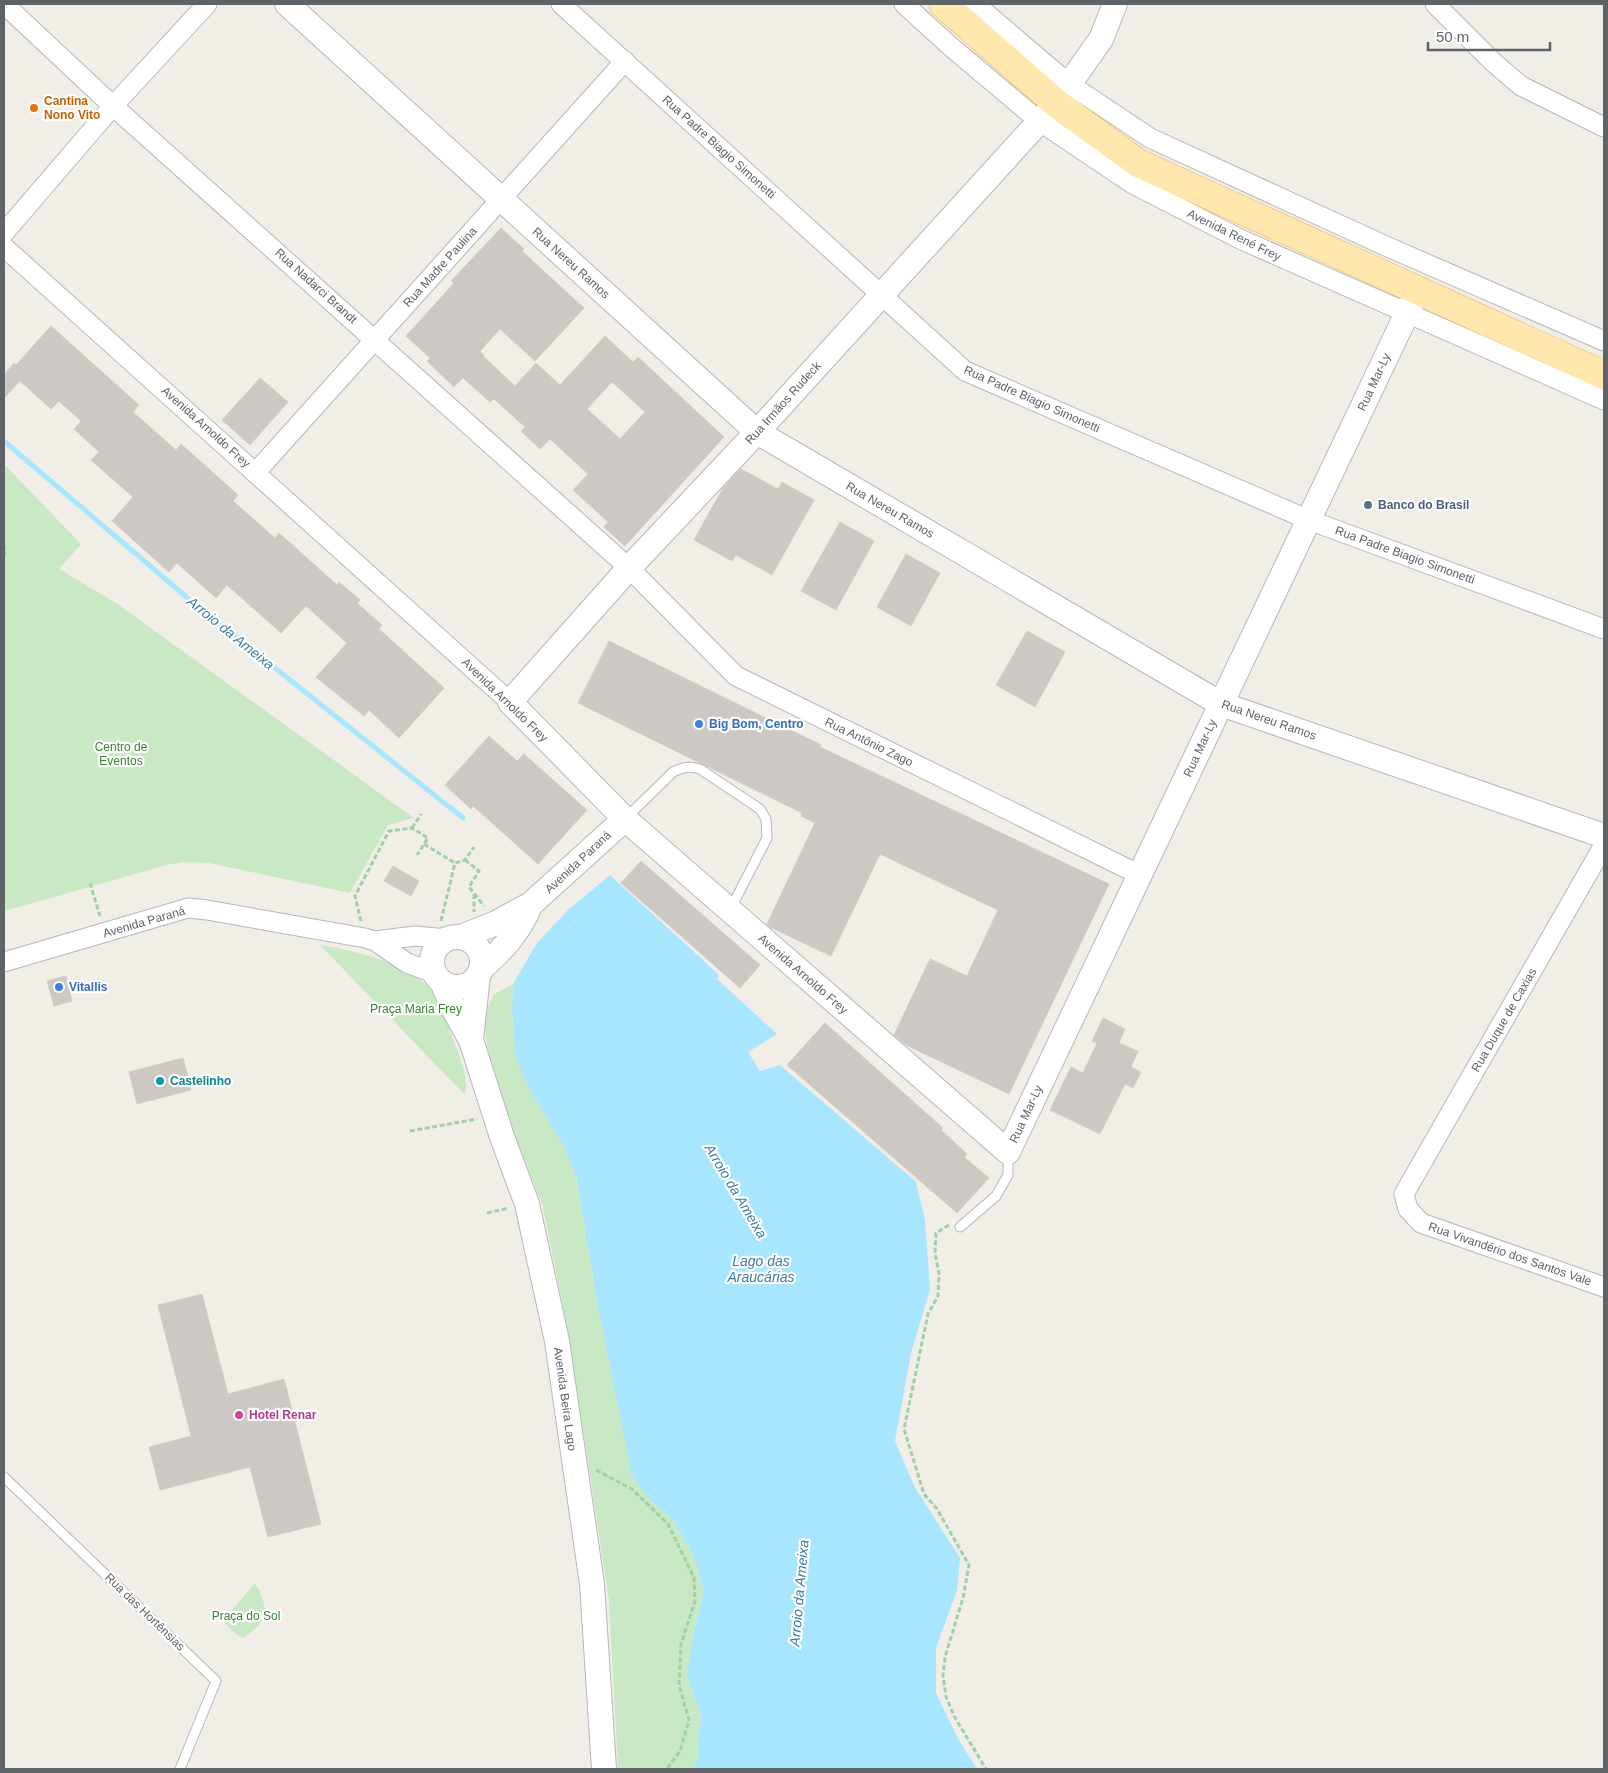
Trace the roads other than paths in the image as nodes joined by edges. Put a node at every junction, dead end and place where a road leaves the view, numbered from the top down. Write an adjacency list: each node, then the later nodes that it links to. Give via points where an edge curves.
1 (4, 4): 12 (street, Rua Nadarci Brandt)
2 (207, 4): 12 (street)
3 (287, 4): 14 (street, Rua Nereu Ramos)
4 (562, 4): 10 (street, Rua Padre Biagio Simonetti)
5 (904, 4): 11 (street, Avenida René Frey, via 950,46)
6 (943, 4): 11 (main road, Avenida René Frey)
7 (975, 4): 11 (street, Avenida René Frey)
8 (1116, 4): 11 (street, Rua Irmãos Rudeck, via 1101,39)
9 (1435, 4): 13 (street, via 1492,62 1522,86)
10 (625, 61): 14 (street, Rua Madre Paulina); 17 (street, Rua Padre Biagio Simonetti)
11 (1055, 103): 17 (street, Rua Irmãos Rudeck); 18 (main road, Avenida René Frey, via 1138,163); 20 (street, Avenida René Frey, via 1150,138)
12 (113, 106): 15 (street); 19 (street, Rua Nadarci Brandt)
13 (1604, 128)
14 (501, 199): 19 (street, Rua Madre Paulina); 23 (street, Rua Nereu Ramos)
15 (4, 233)
16 (4, 247): 24 (street, Avenida Arnoldo Frey)
17 (881, 295): 23 (street, Rua Irmãos Rudeck); 25 (street, Rua Padre Biagio Simonetti, via 965,371)
18 (1412, 302): 21 (main road, Avenida René Frey); 22 (street, Avenida René Frey); 25 (street, Rua Mar-Ly)
19 (375, 339): 24 (street, Rua Madre Paulina); 26 (street, Rua Nadarci Brandt)
20 (1604, 341)
21 (1604, 375)
22 (1604, 400)
23 (757, 432): 26 (street, Rua Irmãos Rudeck); 29 (street, Rua Nereu Ramos)
24 (256, 472): 28 (street, Avenida Arnoldo Frey)
25 (1309, 520): 27 (street, Rua Padre Biagio Simonetti); 29 (street, Rua Mar-Ly)
26 (629, 568): 28 (street, Rua Irmãos Rudeck); 33 (street, Rua Antônio Zago, via 736,676)
27 (1604, 629)
28 (510, 702): 30 (street, Avenida Arnoldo Frey)
29 (1221, 704): 31 (street, Rua Nereu Ramos); 33 (street, Rua Mar-Ly)
30 (625, 819): 34 (street, Avenida Paraná); 35 (street, Avenida Arnoldo Frey); 35 (lane, via 673,772 692,767 700,769 760,809 766,819 766,838)
31 (1604, 836)
32 (1604, 845): 43 (street, Rua Duque de Caxias)
33 (1140, 875): 42 (street, Rua Mar-Ly)
34 (531, 904): 36 (street, Avenida Paraná, via 496,923); 39 (street, Avenida Paraná, via 509,943)
35 (730, 910): 42 (street, Avenida Arnoldo Frey)
36 (448, 937): 37 (street, Avenida Paraná); 39 (street, via 473,943 478,948 481,955); 40 (street, via 433,953 432,965)
37 (370, 940): 38 (street, Avenida Paraná, via 188,908); 40 (street, Avenida Paraná)
38 (4, 962)
39 (479, 972): 40 (street, Avenida Paraná, via 461,986); 41 (street, Avenida Beira Lago)
40 (438, 978): 41 (street, Avenida Beira Lago)
41 (471, 1040): 48 (street, Avenida Beira Lago, via 527,1204 557,1341 592,1584)
42 (1008, 1152): 44 (lane, via 1008,1175 996,1196)
43 (1404, 1194): 45 (street, Rua Vivandério dos Santos Vale, via 1408,1209 1421,1223)
44 (960, 1227)
45 (1604, 1287)
46 (4, 1478): 47 (lane, Rua das Hortênsias, via 216,1681)
47 (180, 1769)
48 (604, 1769)

